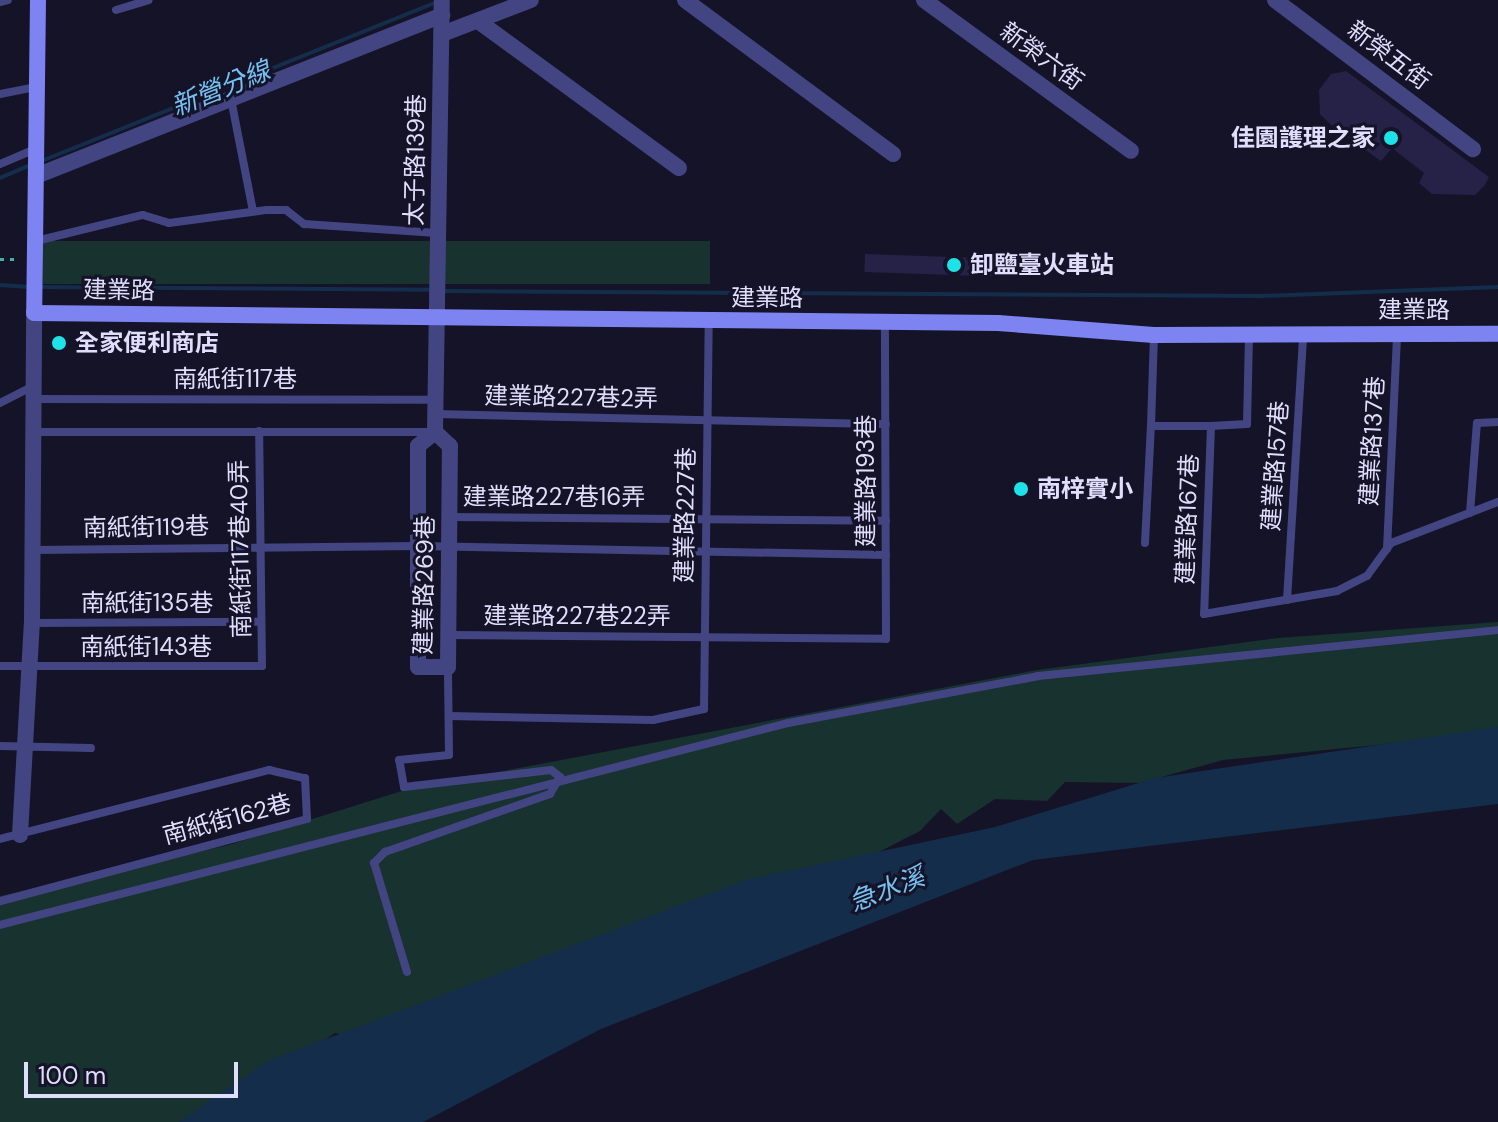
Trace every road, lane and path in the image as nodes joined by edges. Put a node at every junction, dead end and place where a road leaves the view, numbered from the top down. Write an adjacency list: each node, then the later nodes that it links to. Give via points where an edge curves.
1 (8, 0): 8 (lane)
2 (38, 0): 13 (street)
3 (149, 0): 10 (lane)
4 (531, 0): 11 (street)
5 (685, 0): 19 (street)
6 (924, 0): 18 (street, 新榮六街)
7 (1275, 0): 17 (street, 新榮五街)
8 (0, 2)
9 (442, 6): 12 (street, 太子路139巷); 15 (street)
10 (116, 10)
11 (478, 21): 12 (street); 21 (street)
12 (442, 34): 24 (street, 太子路139巷)
13 (37, 87): 14 (lane); 16 (street)
14 (0, 94)
15 (231, 99): 22 (street); 23 (lane)
16 (37, 149): 20 (lane); 22 (street)
17 (1473, 149)
18 (1131, 151)
19 (893, 154)
20 (0, 164)
21 (679, 168)
22 (36, 176): 25 (street)
23 (253, 211): 24 (lane, via 286,210 304,224); 25 (lane, via 169,223 143,215)
24 (437, 233): 29 (street, 太子路139巷)
25 (35, 242): 27 (street)
26 (0, 259): 27 (path)
27 (35, 259): 28 (street)
28 (34, 313): 29 (street, 建業路); 37 (street)
29 (435, 321): 30 (street, 建業路); 39 (street, 建業路269巷)
30 (709, 322): 31 (street, 建業路); 40 (lane, 建業路227巷)
31 (885, 323): 36 (street, 建業路); 42 (lane, 建業路193巷)
32 (1249, 334): 33 (street, 建業路); 36 (street, 建業路); 44 (lane, 建業路167巷, via 1247,424)
33 (1303, 334): 34 (street, 建業路); 61 (lane, 建業路157巷)
34 (1397, 334): 35 (street, 建業路); 58 (lane, 建業路137巷)
35 (1498, 334)
36 (1154, 335): 43 (lane)
37 (34, 392): 38 (lane); 39 (lane, 南紙街117巷); 46 (street)
38 (0, 403)
39 (435, 407): 40 (lane, 建業路227巷2弄); 47 (street, 建業路269巷)
40 (706, 421): 42 (lane, 建業路227巷2弄); 51 (lane, 建業路227巷)
41 (1498, 422): 49 (lane, via 1477,423)
42 (886, 424): 52 (lane, 建業路193巷)
43 (1151, 426): 44 (lane, 建業路167巷); 53 (lane)
44 (1211, 426): 61 (lane, 建業路167巷, via 1204,614)
45 (259, 431): 46 (lane); 47 (lane); 54 (lane, 南紙街117巷40弄)
46 (34, 432): 59 (street)
47 (435, 432): 50 (street, 建業路269巷, via 450,446); 55 (street, 建業路269巷, via 418,446)
48 (1498, 502): 49 (lane)
49 (1470, 513): 58 (lane)
50 (450, 517): 51 (lane, 建業路227巷16弄); 56 (street, 建業路269巷)
51 (705, 518): 52 (lane, 建業路227巷16弄); 57 (lane, 建業路227巷)
52 (886, 521): 60 (lane, 建業路193巷)
53 (1145, 543)
54 (260, 545): 55 (lane, 南紙街119巷); 59 (lane, 南紙街119巷); 62 (lane, 南紙街117巷40弄)
55 (418, 546): 56 (lane, 南紙街119巷); 70 (street, 建業路269巷, via 418,667)
56 (449, 546): 57 (lane, 南紙街119巷); 65 (street, 建業路269巷)
57 (705, 549): 60 (lane, 南紙街119巷); 66 (lane, 建業路227巷)
58 (1387, 549): 61 (lane, via 1367,576 1337,591)
59 (33, 550): 63 (street)
60 (886, 555): 67 (lane, 建業路193巷)
61 (1287, 600)
62 (261, 622): 63 (lane, 南紙街135巷); 69 (lane, 南紙街117巷40弄)
63 (32, 623): 71 (street)
64 (1498, 630): 76 (lane, via 1038,676)
65 (449, 635): 66 (lane, 建業路227巷22弄); 70 (street, 建業路269巷)
66 (704, 637): 67 (lane, 建業路227巷22弄); 72 (lane, 建業路227巷, via 704,709 653,720)
67 (886, 639)
68 (0, 666): 71 (lane, 南紙街143巷)
69 (262, 666): 71 (lane, 南紙街143巷)
70 (448, 667): 72 (lane)
71 (30, 668): 74 (street)
72 (449, 716): 76 (lane, via 449,755 399,760 404,787 551,770)
73 (0, 746): 74 (lane)
74 (24, 747): 75 (lane); 77 (street)
75 (91, 748)
76 (560, 777): 80 (lane); 81 (lane, via 550,794 385,852 374,863)
77 (20, 835): 78 (lane, 南紙街162巷); 79 (lane, 南紙街162巷, via 269,770 305,778 307,819)
78 (0, 839)
79 (0, 901)
80 (0, 925)
81 (407, 972)

